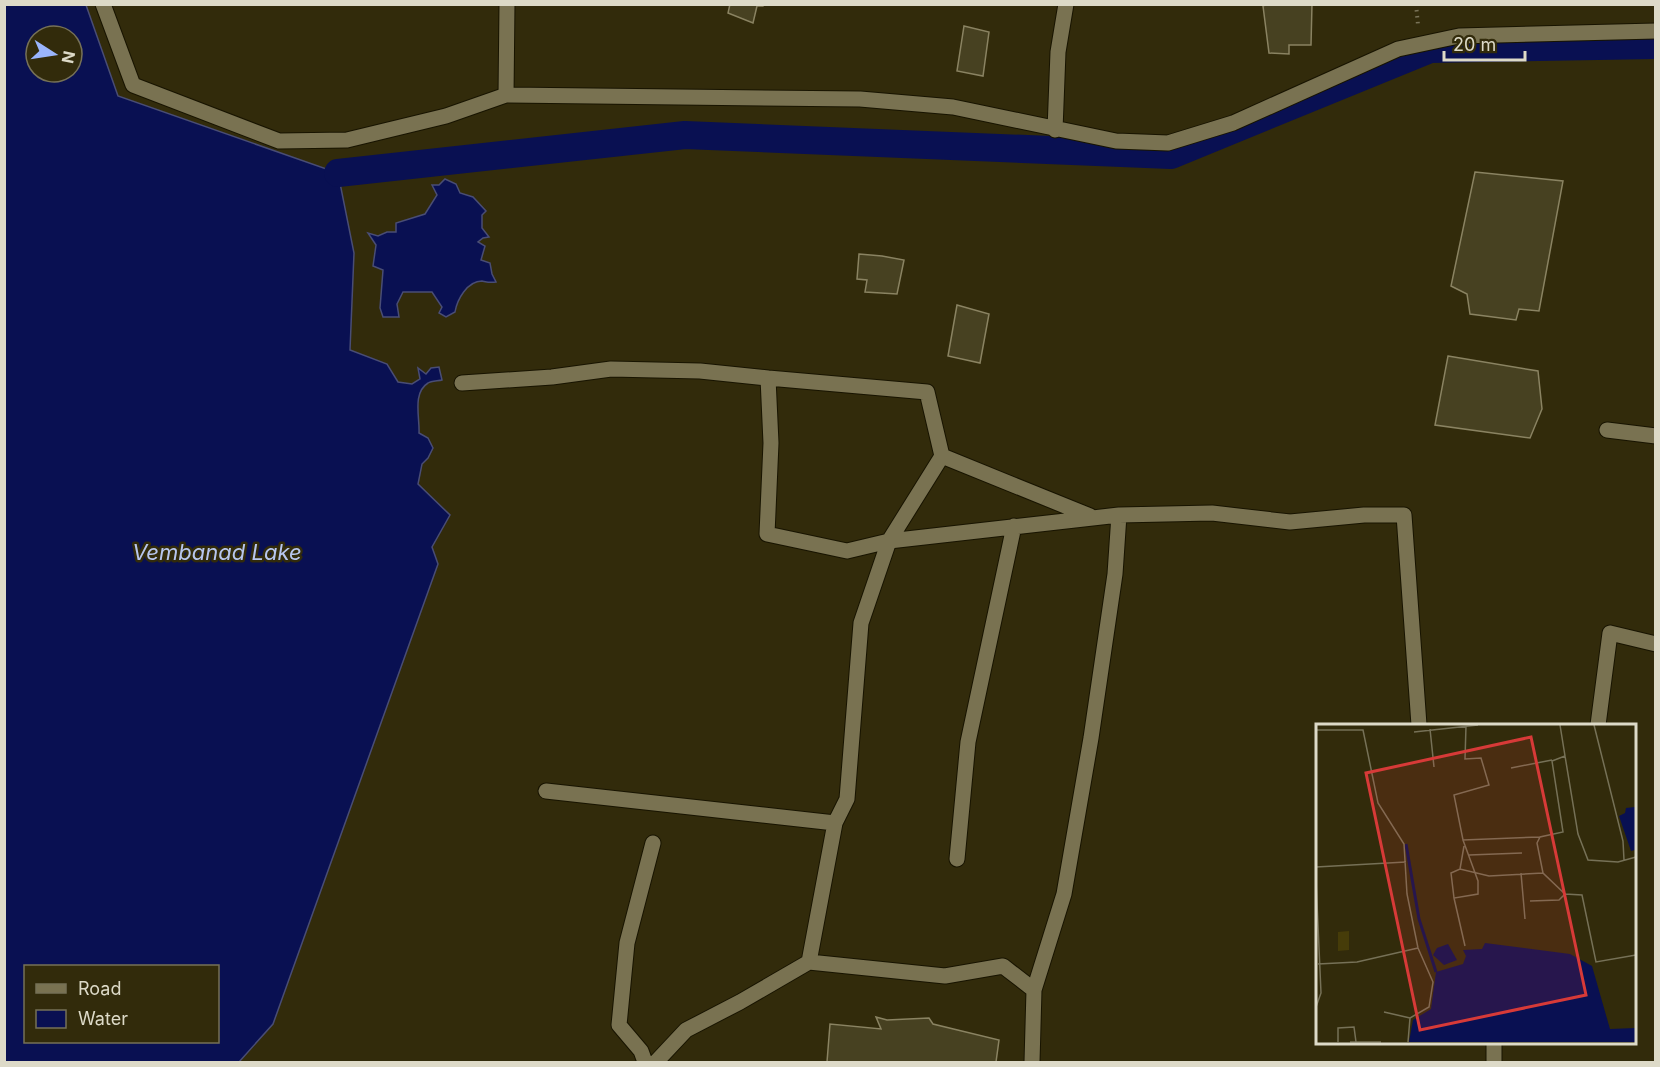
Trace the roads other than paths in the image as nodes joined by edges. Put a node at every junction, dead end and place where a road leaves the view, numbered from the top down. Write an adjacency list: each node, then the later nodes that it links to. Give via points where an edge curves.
1 (103, 4): 5 (street, via 133,85 279,141 347,140 446,116)
2 (507, 4): 5 (street)
3 (1066, 4): 6 (street, via 1058,52)
4 (1656, 32): 6 (street, via 1459,36 1409,46 1233,123 1168,143 1116,141)
5 (506, 95): 6 (street, via 860,99 953,107)
6 (1055, 130)
7 (768, 378): 8 (street, via 700,371 611,369); 11 (street, via 927,392); 15 (street, via 771,443 767,534 847,551)
8 (462, 383)
9 (1607, 430): 10 (street)
10 (1656, 436)
11 (942, 456): 13 (street); 15 (street)
12 (1119, 515): 13 (street); 17 (street, via 1212,513 1290,522 1404,515); 24 (street, via 1116,574 1064,894)
13 (1093, 517): 14 (street)
14 (1014, 526): 15 (street); 22 (street, via 968,742)
15 (889, 541): 20 (street, via 861,623 847,799)
16 (1656, 644): 18 (street, via 1610,633)
17 (1419, 724)
18 (1598, 724)
19 (546, 790): 20 (street)
20 (835, 823): 23 (street)
21 (653, 843): 26 (street, via 627,943 620,1025)
22 (957, 859)
23 (809, 962): 24 (street, via 945,976 1003,966); 27 (street, via 686,1030)
24 (1034, 990): 28 (street)
25 (1494, 1043): 29 (street)
26 (645, 1062)
27 (656, 1062)
28 (1032, 1062)
29 (1494, 1062)

